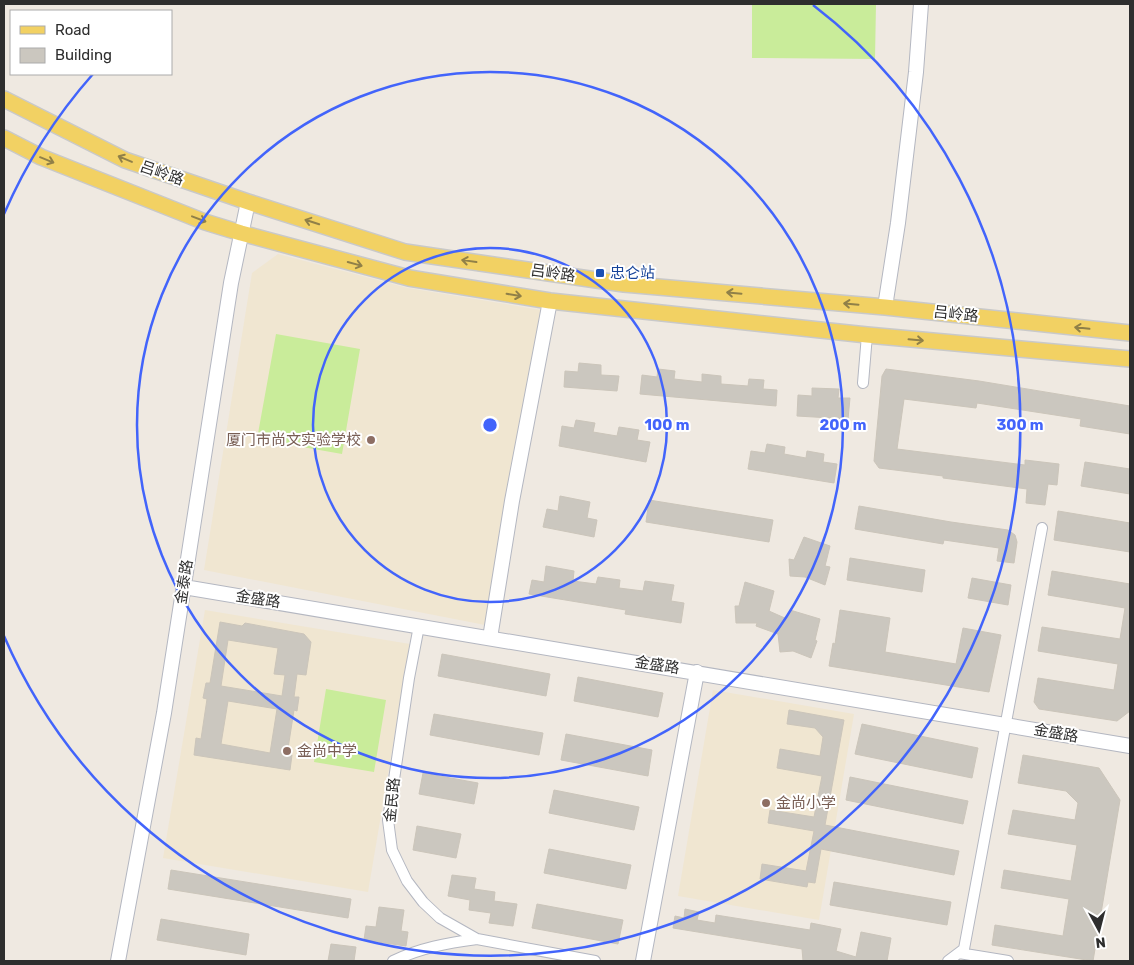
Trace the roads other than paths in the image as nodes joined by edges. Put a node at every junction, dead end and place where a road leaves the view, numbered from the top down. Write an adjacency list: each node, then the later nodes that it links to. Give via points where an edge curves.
1 (921, 4): 7 (street, via 900,214)
2 (4, 99): 4 (main road, 吕岭路, one-way to 2, via 125,160)
3 (4, 138): 5 (main road, 吕岭路, one-way to 5, via 41,157 205,222)
4 (248, 202): 5 (street, 金泰路); 7 (main road, 吕岭路, one-way to 4, via 624,284 405,252)
5 (241, 233): 6 (main road, 吕岭路, one-way to 6, via 409,278); 13 (street, 金泰路)
6 (550, 300): 9 (main road, 吕岭路); 15 (street)
7 (885, 307): 8 (main road, 吕岭路, one-way to 7)
8 (1129, 333)
9 (867, 336): 10 (main road, 吕岭路, one-way to 10); 11 (street)
10 (1127, 360)
11 (863, 383)
12 (1042, 528): 17 (street)
13 (184, 587): 14 (street, 金盛路); 21 (street, 金泰路)
14 (419, 626): 15 (street, 金盛路); 19 (street, 金民路, via 388,820 392,850 407,881 423,902 440,918)
15 (490, 638): 16 (street, 金盛路)
16 (698, 672): 17 (street, 金盛路); 24 (street)
17 (1006, 724): 18 (street, 金盛路); 20 (street, via 964,949)
18 (1130, 746)
19 (477, 939): 22 (street, 金民路, via 446,943); 23 (street, 金民路)
20 (959, 953): 25 (street); 26 (street)
21 (118, 961)
22 (393, 961)
23 (595, 961)
24 (643, 961)
25 (948, 961)
26 (1008, 961)

